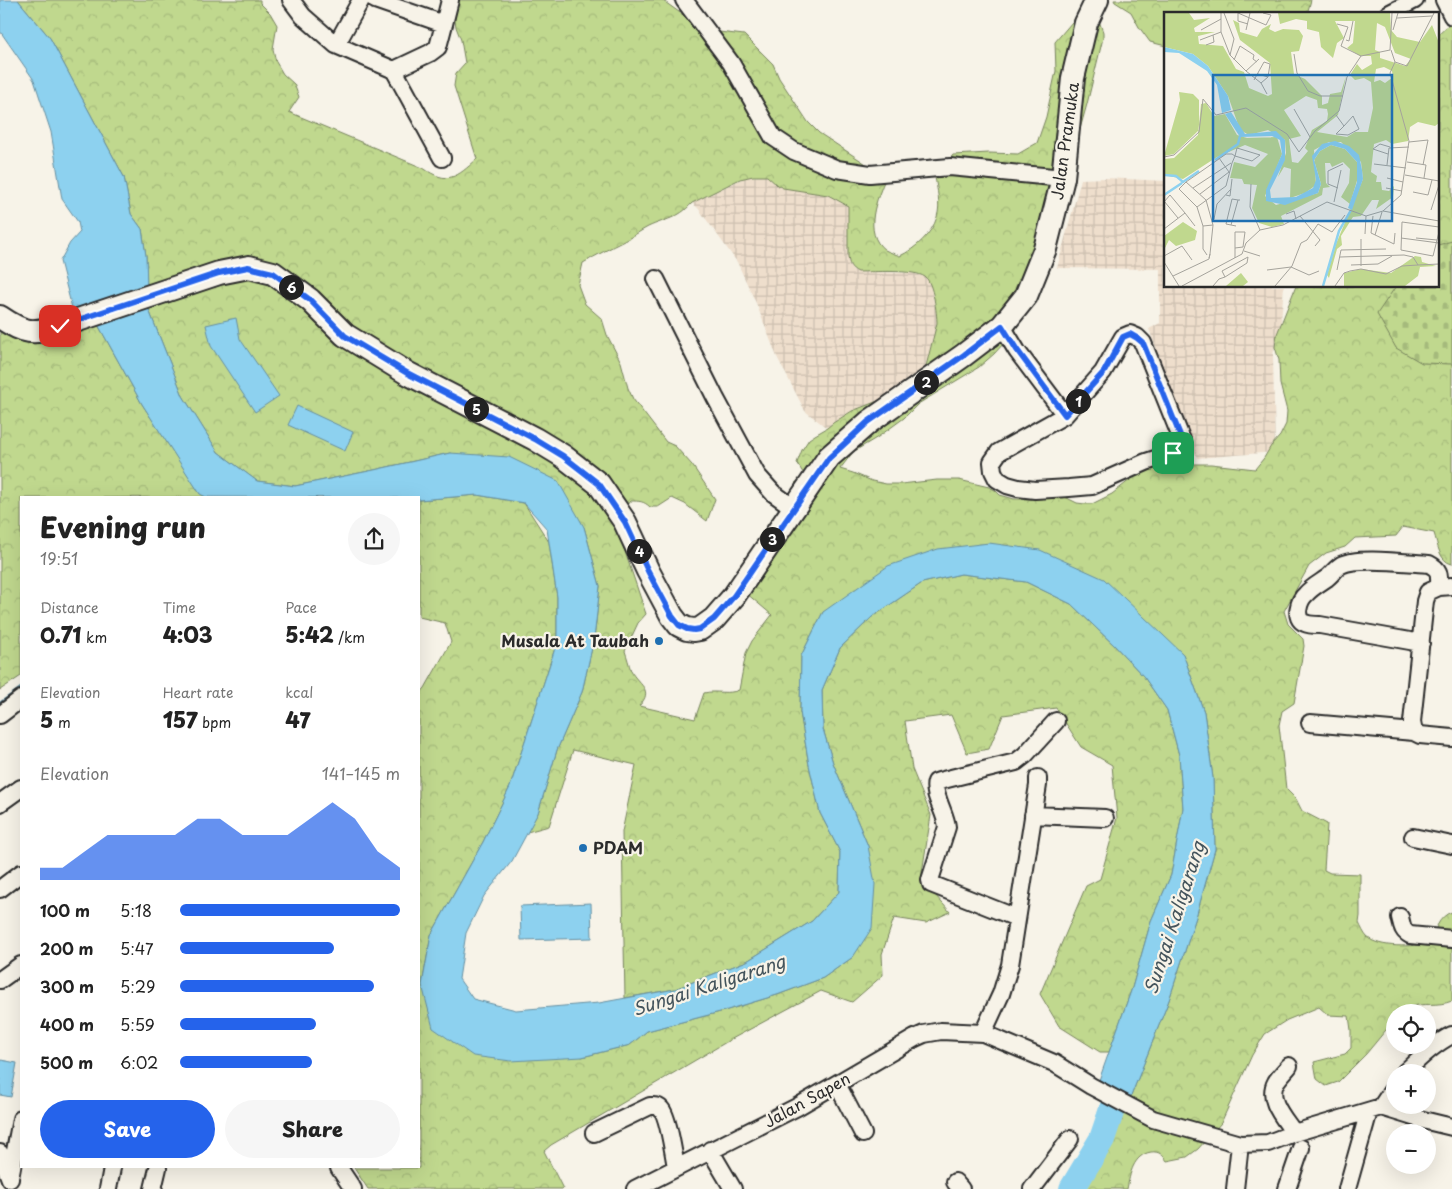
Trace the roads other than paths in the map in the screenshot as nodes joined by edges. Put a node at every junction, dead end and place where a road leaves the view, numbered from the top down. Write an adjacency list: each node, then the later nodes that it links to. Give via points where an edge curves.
1 (291, 0): 12 (street)
2 (361, 0): 12 (street)
3 (375, 0): 11 (street)
4 (450, 0): 11 (street)
5 (684, 0): 15 (street, via 731,63 773,137 794,151 836,169 870,174 950,167)
6 (1097, 0): 15 (main road, Jalan Pramuka, via 1086,23 1073,78)
7 (1415, 0): 9 (street)
8 (1444, 0): 10 (street)
9 (1392, 12)
10 (1452, 16)
11 (444, 24): 13 (street, via 438,47)
12 (336, 45): 13 (street)
13 (394, 70): 14 (street)
14 (442, 158)
15 (1063, 178): 18 (main road, Jalan Pramuka, via 1045,249 1026,296)
16 (656, 279): 20 (street, via 757,475 772,493)
17 (0, 317): 20 (main road, Jalan Pramuka, via 24,330 38,332 219,273 248,267 273,273 310,300 345,336 407,373 535,439 599,484 625,522 672,616 687,629 700,629 721,611)
18 (1002, 326): 19 (street); 20 (main road, Jalan Pramuka, via 868,422 829,458)
19 (1065, 415): 19 (street, via 1104,372 1123,337 1130,334 1143,343 1182,440 1179,449 1173,453 1092,486 1035,490 1007,485 997,479 992,462 999,452)
20 (794, 508)
21 (1446, 587): 22 (street, via 1428,592); 22 (street, via 1435,567 1429,564 1367,560 1342,564 1300,602 1298,613 1306,624)
22 (1421, 643): 27 (street, via 1412,722)
23 (20, 701): 24 (street)
24 (0, 715)
25 (1056, 722): 39 (street, via 1016,762 939,781 934,785 947,827 931,884)
26 (1310, 723): 27 (street)
27 (1414, 732): 28 (street)
28 (1452, 738)
29 (1038, 778): 32 (street)
30 (20, 789): 31 (street)
31 (0, 803)
32 (1033, 815): 33 (street); 39 (street)
33 (1105, 818)
34 (1413, 837): 35 (street)
35 (1452, 845)
36 (20, 874): 37 (street)
37 (0, 889)
38 (1400, 917): 40 (street, via 1403,929 1410,935)
39 (1017, 918): 43 (street, via 1010,965)
40 (1452, 939)
41 (20, 966): 42 (street)
42 (0, 980)
43 (982, 1033): 47 (street, Jalan Sapen, via 941,1031 924,1034); 56 (street, Jalan Sapen, via 1054,1063 1153,1119)
44 (1452, 1035): 45 (street)
45 (1413, 1064)
46 (1289, 1066): 55 (street, via 1275,1083 1273,1092 1274,1101)
47 (837, 1084): 53 (street); 57 (street, Jalan Sapen)
48 (1386, 1096): 49 (street)
49 (1375, 1109): 51 (street); 55 (street, Jalan Sapen); 72 (street)
50 (20, 1124): 63 (street)
51 (1452, 1127)
52 (594, 1133): 59 (street, via 650,1106 658,1106 666,1120)
53 (863, 1134)
54 (1070, 1139): 69 (street)
55 (1297, 1140): 56 (street, Jalan Sapen); 71 (street)
56 (1240, 1144): 70 (street)
57 (710, 1150): 59 (street, Jalan Sapen); 68 (street)
58 (0, 1153): 63 (street)
59 (676, 1167): 67 (street, Jalan Sapen)
60 (112, 1168): 64 (street)
61 (158, 1168): 65 (street)
62 (339, 1168): 66 (street)
63 (9, 1184)
64 (108, 1189)
65 (153, 1189)
66 (352, 1189)
67 (636, 1189)
68 (733, 1189)
69 (1032, 1189)
70 (1235, 1189)
71 (1287, 1189)
72 (1348, 1189)

